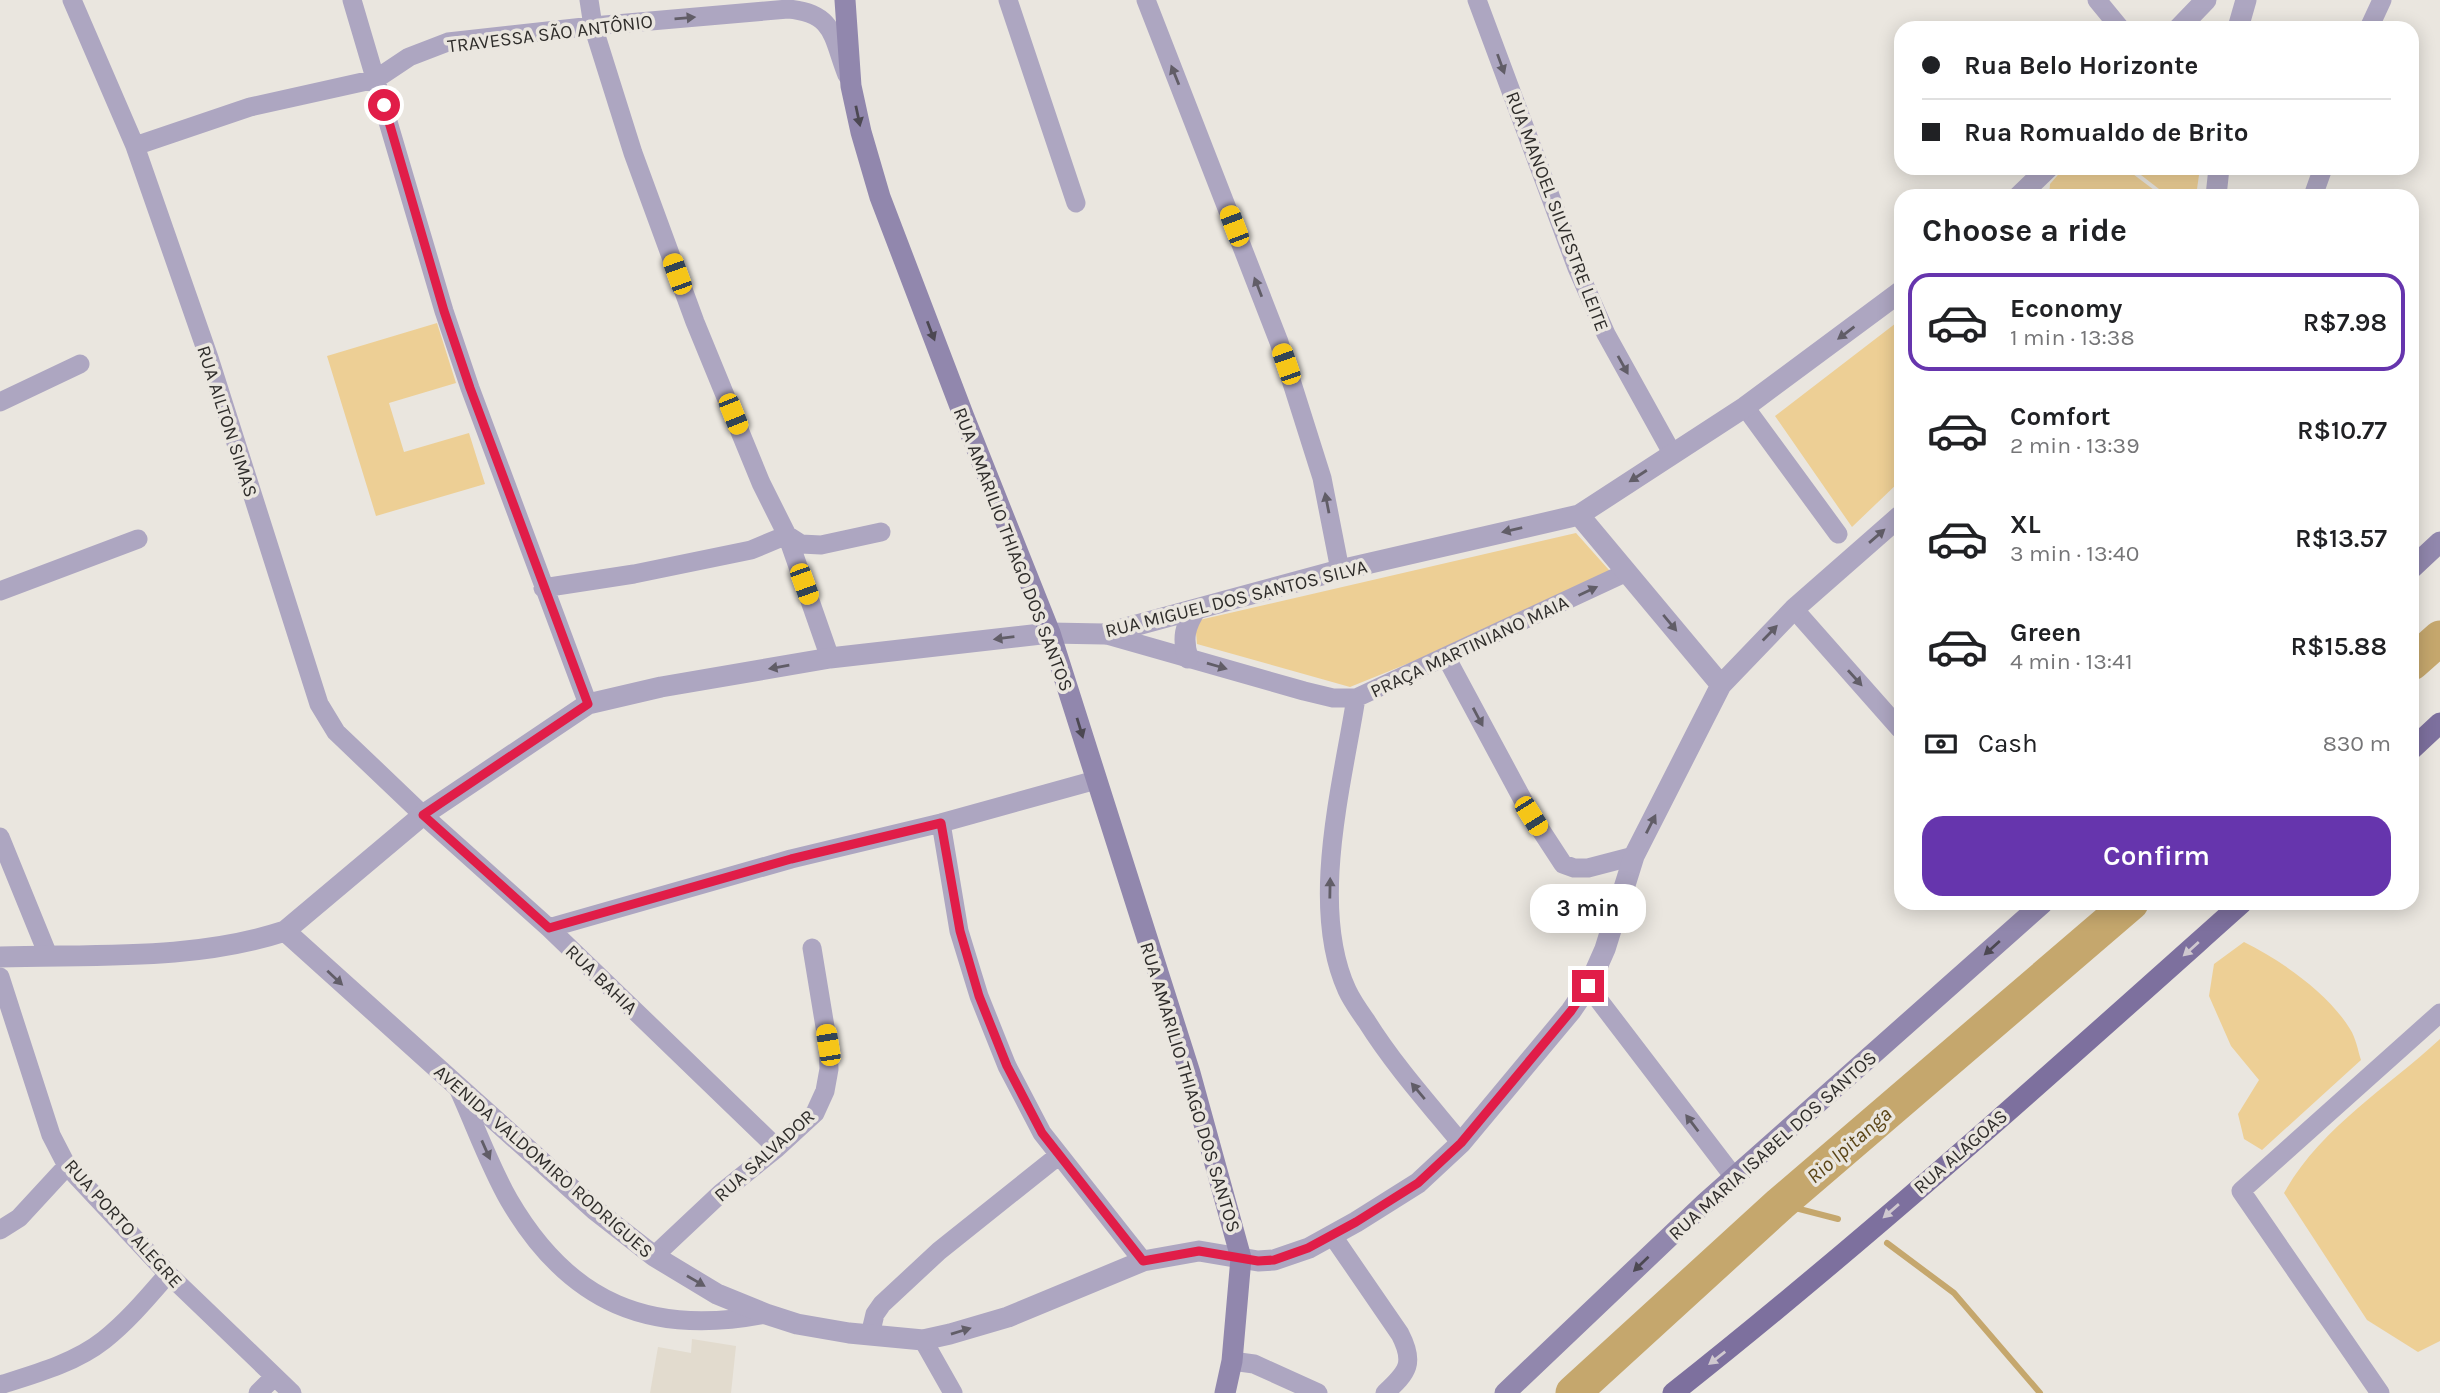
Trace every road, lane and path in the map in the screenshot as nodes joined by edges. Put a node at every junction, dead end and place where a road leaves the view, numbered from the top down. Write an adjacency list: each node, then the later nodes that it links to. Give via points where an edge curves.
1 (72, 0): 19 (street, RUA AILTON SIMAS)
2 (352, 0): 17 (street)
3 (589, 0): 16 (street)
4 (845, 0): 18 (main road, RUA AMARILIO THIAGO DOS SANTOS)
5 (1008, 0): 22 (street)
6 (1146, 0): 36 (street, one-way to 6, via 1322,478 1283,354)
7 (1477, 0): 27 (street, RUA MANOEL SILVESTRE LEITE, one-way to 27, via 1582,279 1606,334)
8 (2097, 0): 12 (street)
9 (2206, 0): 13 (street)
10 (2246, 0): 14 (street)
11 (2382, 0): 15 (street)
12 (2114, 21)
13 (2189, 21)
14 (2240, 21)
15 (2372, 21)
16 (593, 26): 17 (street, TRAVESSA SÃO ANTÔNIO, via 449,42 409,57); 18 (street, TRAVESSA SÃO ANTÔNIO, one-way to 18, via 806,10 827,23); 32 (street, via 633,153 695,322)
17 (376, 79): 19 (street, TRAVESSA SÃO ANTÔNIO, via 250,107); 38 (street, via 449,324)
18 (851, 86): 42 (main road, RUA AMARILIO THIAGO DOS SANTOS, one-way to 42, via 880,197)
19 (135, 146): 54 (street, RUA AILTON SIMAS, via 209,358 318,704 336,732)
20 (2041, 175): 21 (street)
21 (2026, 189)
22 (1076, 203)
23 (1894, 296): 26 (street, RUA MIGUEL DOS SANTOS SILVA, one-way to 26)
24 (80, 364): 25 (street)
25 (0, 402)
26 (1745, 408): 27 (street, RUA MIGUEL DOS SANTOS SILVA); 31 (street)
27 (1672, 453): 28 (street, RUA MIGUEL DOS SANTOS SILVA, one-way to 28)
28 (1579, 515): 36 (street, RUA MIGUEL DOS SANTOS SILVA, one-way to 36); 37 (street)
29 (1894, 521): 41 (street, AVENIDA VALDOMIRO RODRIGUES, one-way to 29)
30 (881, 532): 32 (street, via 821,545 801,544)
31 (1838, 534)
32 (787, 535): 38 (street, via 751,550); 46 (street)
33 (138, 538): 39 (street)
34 (2440, 542): 35 (main road)
35 (2419, 562)
36 (1340, 570): 40 (street, RUA MIGUEL DOS SANTOS SILVA)
37 (1628, 572): 44 (street, PRAÇA MARTINIANO MAIA, one-way to 37); 47 (street, one-way to 47)
38 (543, 588): 49 (street)
39 (0, 591)
40 (1196, 609): 43 (street, RUA MIGUEL DOS SANTOS SILVA); 45 (street, via 1184,631)
41 (1794, 609): 47 (street, AVENIDA VALDOMIRO RODRIGUES, one-way to 41); 50 (street, one-way to 50)
42 (1050, 633): 43 (street, RUA MIGUEL DOS SANTOS SILVA); 46 (street, RUA MIGUEL DOS SANTOS SILVA, one-way to 46); 53 (main road, RUA AMARILIO THIAGO DOS SANTOS, one-way to 53)
43 (1104, 634): 45 (street, PRAÇA MARTINIANO MAIA)
44 (1446, 657): 48 (street, PRAÇA MARTINIANO MAIA); 57 (street, one-way to 57, via 1531,816 1563,864 1588,868)
45 (1188, 658): 48 (street, PRAÇA MARTINIANO MAIA, one-way to 48, via 1313,694)
46 (830, 659): 49 (street, RUA MIGUEL DOS SANTOS SILVA, one-way to 49)
47 (1721, 685): 57 (street, AVENIDA VALDOMIRO RODRIGUES, one-way to 47)
48 (1356, 698): 69 (street, one-way to 48, via 1375,1034 1348,991 1335,954 1329,917 1330,877)
49 (588, 704): 54 (street, RUA MIGUEL DOS SANTOS SILVA)
50 (1894, 722)
51 (2440, 723): 52 (main road)
52 (2419, 742)
53 (1096, 780): 55 (street); 77 (main road, RUA AMARILIO THIAGO DOS SANTOS, via 1190,1073)
54 (423, 815): 60 (street, RUA BAHIA); 61 (street, RUA MIGUEL DOS SANTOS SILVA)
55 (941, 823): 60 (street, via 791,859); 71 (street, via 960,931 979,996 1007,1066)
56 (0, 837): 63 (street)
57 (1634, 856): 66 (street, AVENIDA VALDOMIRO RODRIGUES, via 1605,949)
58 (2035, 910): 73 (main road, RUA MARIA ISABEL DOS SANTOS, one-way to 73)
59 (2234, 910): 93 (main road, RUA ALAGOAS, one-way to 93, via 1770,1316)
60 (549, 928): 70 (street, RUA BAHIA)
61 (285, 931): 63 (street, via 186,953); 68 (street, AVENIDA VALDOMIRO RODRIGUES, one-way to 68)
62 (812, 948): 70 (street, RUA SALVADOR, via 829,1069 815,1113)
63 (48, 955): 64 (street)
64 (0, 957)
65 (0, 977): 72 (street, RUA PORTO ALEGRE, via 51,1135)
66 (1588, 986): 69 (street, AVENIDA VALDOMIRO RODRIGUES); 73 (street, one-way to 66)
67 (2440, 1013): 94 (street, via 2241,1191)
68 (458, 1088): 76 (street, AVENIDA VALDOMIRO RODRIGUES); 80 (street, one-way to 80, via 508,1199 533,1237 596,1295 629,1311 682,1322)
69 (1461, 1143): 75 (street, AVENIDA VALDOMIRO RODRIGUES, via 1418,1183)
70 (777, 1148): 76 (street, RUA SALVADOR)
71 (1058, 1156): 78 (street); 81 (street, via 939,1251 882,1304)
72 (67, 1166): 74 (street, via 19,1218); 79 (street, RUA PORTO ALEGRE)
73 (1734, 1177): 92 (main road, RUA MARIA ISABEL DOS SANTOS, one-way to 92)
74 (0, 1230)
75 (1332, 1235): 77 (street, AVENIDA VALDOMIRO RODRIGUES, via 1274,1260); 91 (street, via 1408,1350 1409,1366)
76 (654, 1256): 80 (street, AVENIDA VALDOMIRO RODRIGUES, one-way to 80, via 717,1294)
77 (1241, 1258): 78 (street, AVENIDA VALDOMIRO RODRIGUES, via 1199,1251); 83 (main road)
78 (1143, 1261): 82 (street, AVENIDA VALDOMIRO RODRIGUES, one-way to 78, via 1008,1317)
79 (168, 1273): 84 (street, RUA PORTO ALEGRE); 85 (street, via 102,1342 32,1376)
80 (766, 1314): 81 (street, AVENIDA VALDOMIRO RODRIGUES, via 797,1324)
81 (870, 1335): 82 (street, AVENIDA VALDOMIRO RODRIGUES)
82 (923, 1340): 88 (street)
83 (1232, 1362): 89 (main road); 90 (street, via 1254,1364)
84 (274, 1377): 86 (street); 87 (street, RUA PORTO ALEGRE)
85 (0, 1385)
86 (258, 1393)
87 (292, 1393)
88 (953, 1393)
89 (1225, 1393)
90 (1318, 1393)
91 (1385, 1393)
92 (1505, 1393)
93 (1673, 1393)
94 (2380, 1393)

